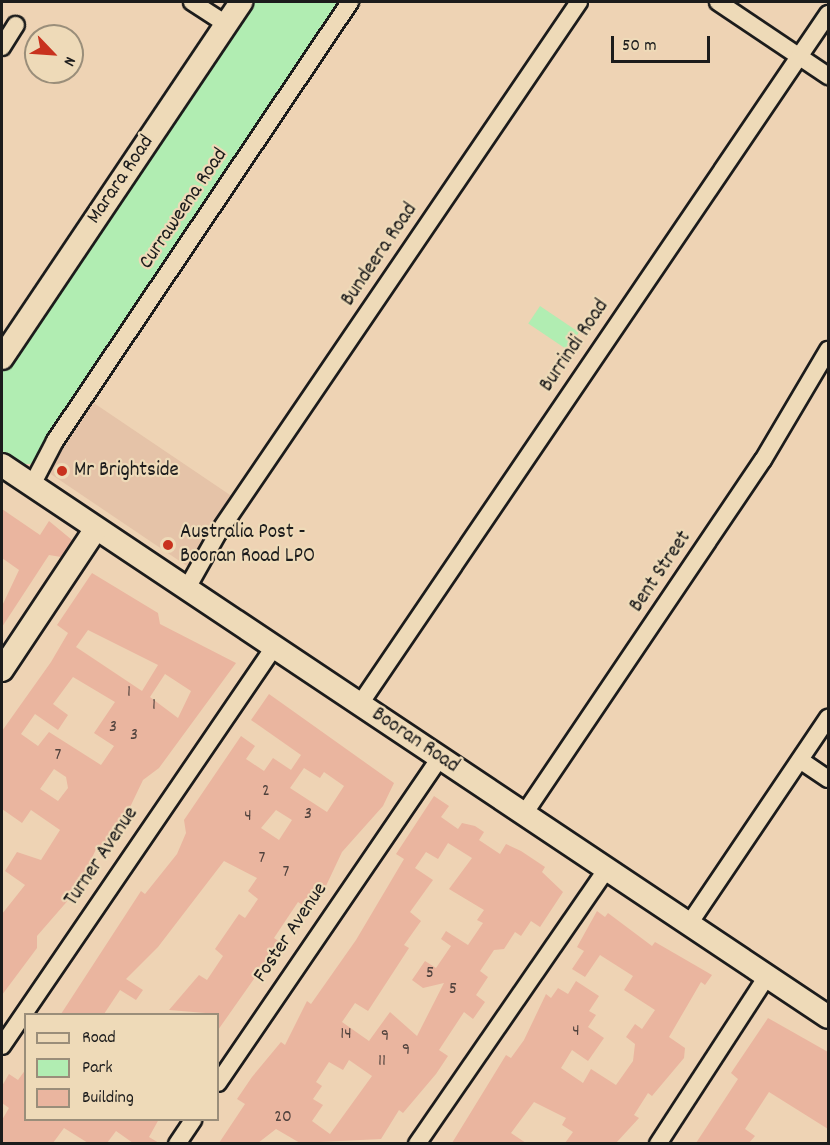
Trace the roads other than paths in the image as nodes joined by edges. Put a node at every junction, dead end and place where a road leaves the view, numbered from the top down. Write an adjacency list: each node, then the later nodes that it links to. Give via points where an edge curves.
1 (192, 2): 7 (street)
2 (241, 2): 7 (street, Marara Road)
3 (350, 2): 15 (street, Curraweena Road)
4 (579, 2): 17 (street, Bundeera Road)
5 (717, 2): 10 (street)
6 (828, 14): 10 (street, Burrindi Road)
7 (226, 24): 13 (street, Marara Road)
8 (16, 26): 9 (street)
9 (2, 47)
10 (800, 57): 11 (street); 20 (street, Burrindi Road)
11 (828, 76)
12 (828, 350): 25 (street, Bent Street, via 763,460)
13 (2, 358)
14 (2, 465): 15 (street, Booran Road)
15 (28, 483): 16 (street, Booran Road)
16 (95, 530): 17 (street, Booran Road); 19 (street)
17 (182, 587): 18 (street, Booran Road)
18 (270, 645): 20 (street, Booran Road); 29 (street, Turner Avenue)
19 (2, 670)
20 (360, 704): 22 (street, Booran Road)
21 (828, 718): 23 (street)
22 (436, 756): 25 (street, Booran Road); 33 (street, Foster Avenue)
23 (800, 760): 24 (street); 27 (street)
24 (828, 779)
25 (524, 814): 26 (street, Booran Road)
26 (604, 867): 27 (street, Booran Road); 36 (street)
27 (689, 924): 28 (street, Booran Road)
28 (770, 978): 31 (street, Booran Road); 37 (street)
29 (24, 1013)
30 (24, 1013): 32 (street, Turner Avenue)
31 (828, 1017)
32 (2, 1046)
33 (219, 1082)
34 (192, 1121): 35 (street)
35 (177, 1143)
36 (417, 1143)
37 (658, 1143)

